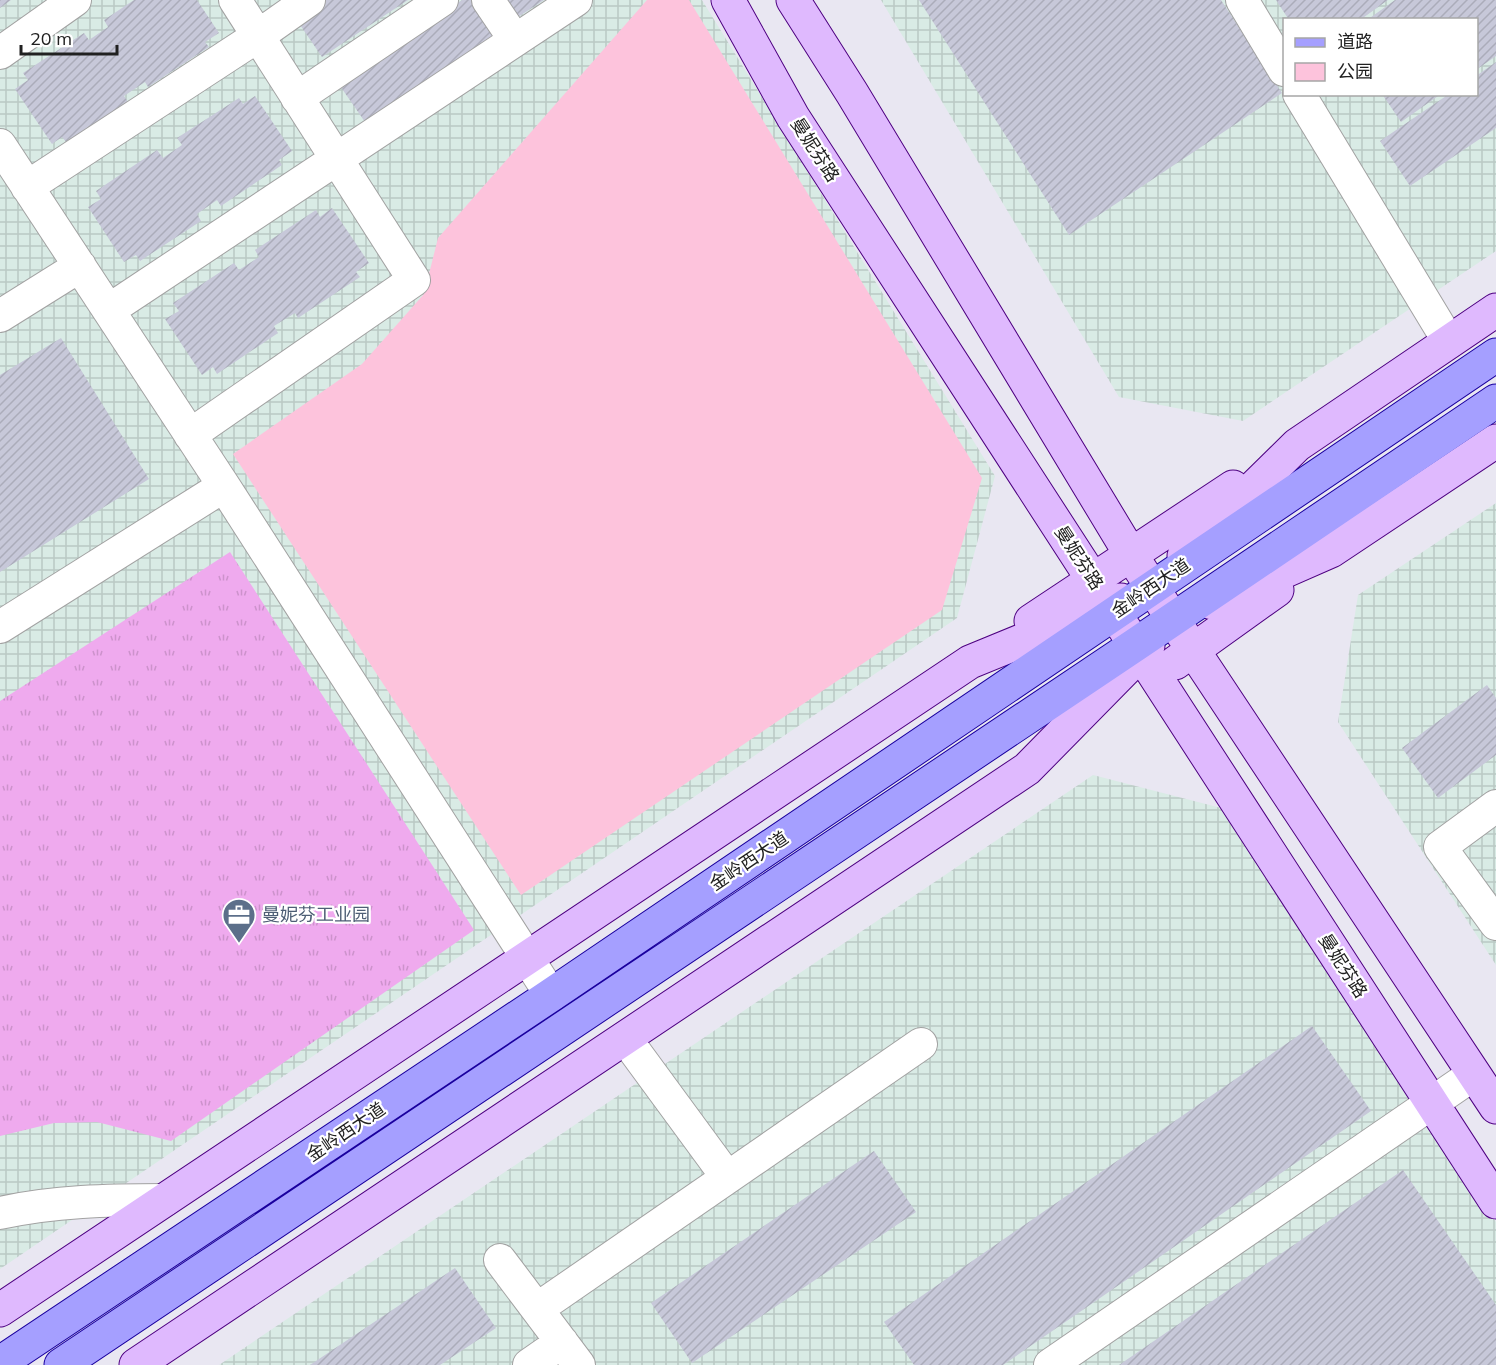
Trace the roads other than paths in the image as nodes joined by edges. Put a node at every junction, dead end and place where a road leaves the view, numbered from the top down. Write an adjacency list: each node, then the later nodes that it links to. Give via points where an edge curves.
1 (75, 0): 12 (street)
2 (235, 0): 10 (street)
3 (309, 0): 10 (street)
4 (442, 0): 15 (street)
5 (488, 0): 11 (street)
6 (576, 0): 11 (street)
7 (728, 0): 33 (street, 曼妮芬路, via 793,117)
8 (793, 0): 31 (street)
9 (1242, 0): 13 (street)
10 (258, 36): 15 (street); 18 (street)
11 (515, 40): 17 (street)
12 (0, 53)
13 (1283, 68)
14 (1300, 96): 23 (street)
15 (297, 98): 17 (street)
16 (0, 146): 18 (street)
17 (336, 158): 20 (street); 26 (street, via 414,280)
18 (27, 187): 19 (street)
19 (80, 266): 20 (street); 22 (street)
20 (109, 310): 26 (street)
21 (1496, 310): 23 (street)
22 (0, 316)
23 (1449, 342): 28 (street)
24 (1496, 356): 32 (main road, 金岭西大道)
25 (1496, 401): 34 (main road, 金岭西大道)
26 (190, 435): 29 (street)
27 (1496, 441): 30 (street)
28 (1297, 445): 31 (street); 32 (street)
29 (224, 486): 35 (street); 40 (street)
30 (1331, 551): 34 (street); 36 (street)
31 (1131, 555): 32 (street); 33 (street)
32 (1153, 587): 33 (main road, 金岭西大道); 34 (street)
33 (1106, 599): 37 (street, 曼妮芬路); 40 (street, via 970,662); 41 (main road, 金岭西大道)
34 (1173, 620): 36 (street); 37 (main road, 金岭西大道)
35 (0, 627)
36 (1193, 650): 37 (street); 44 (street)
37 (1144, 658): 42 (street, via 1027,769); 45 (street, 曼妮芬路); 56 (main road, 金岭西大道)
38 (1496, 807): 39 (street, via 1440,848)
39 (1496, 924)
40 (528, 958): 41 (street); 48 (street)
41 (551, 994): 55 (main road, 金岭西大道)
42 (625, 1038): 47 (street); 57 (street)
43 (921, 1044): 47 (street)
44 (1474, 1074): 45 (street); 46 (street)
45 (1432, 1103): 49 (street, 曼妮芬路); 59 (street)
46 (1496, 1107)
47 (727, 1177): 52 (street)
48 (165, 1200): 50 (street, via 57,1204); 53 (street)
49 (1496, 1202)
50 (0, 1213)
51 (500, 1260): 52 (street)
52 (537, 1309): 54 (street)
53 (0, 1310)
54 (570, 1354): 58 (street)
55 (0, 1363)
56 (61, 1365)
57 (136, 1365)
58 (529, 1365)
59 (1050, 1365)

